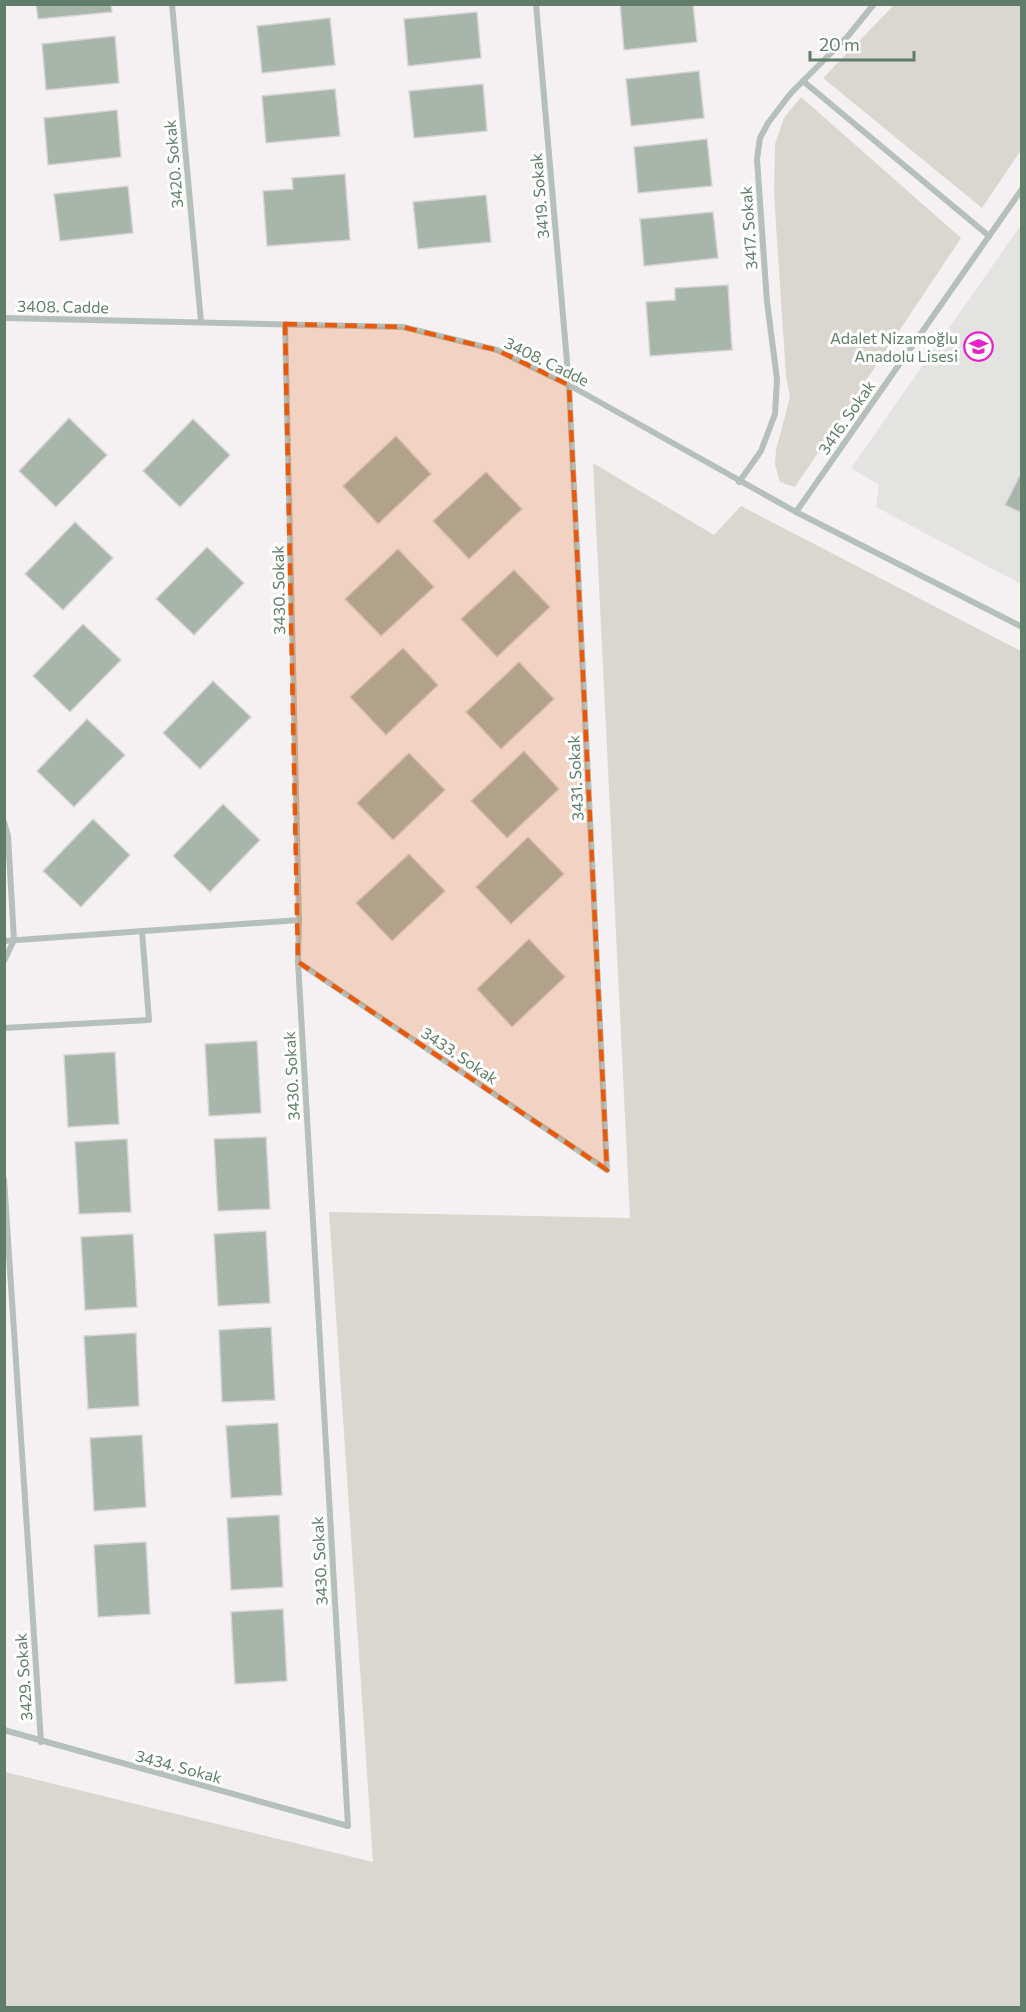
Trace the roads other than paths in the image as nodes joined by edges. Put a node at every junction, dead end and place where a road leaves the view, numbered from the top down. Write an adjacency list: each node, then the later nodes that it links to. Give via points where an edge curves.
1 (172, 4): 8 (street, 3420. Sokak)
2 (536, 4): 10 (street, 3419. Sokak)
3 (874, 4): 4 (street, 3417. Sokak)
4 (803, 81): 6 (street); 11 (street, 3417. Sokak, via 760,138 757,159 777,379 775,414 761,451)
5 (1022, 189): 6 (street, 3416. Sokak)
6 (989, 236): 12 (street, 3416. Sokak)
7 (4, 318): 8 (street, 3408. Cadde)
8 (201, 322): 9 (street, 3408. Cadde)
9 (285, 324): 10 (street, 3408. Cadde, via 403,327 497,350); 15 (street, 3430. Sokak)
10 (569, 385): 11 (street, 3408. Cadde); 22 (street, 3431. Sokak)
11 (739, 482): 12 (street, 3408. Cadde)
12 (796, 512): 13 (street, 3408. Cadde)
13 (1022, 627)
14 (4, 822): 17 (street)
15 (299, 920): 16 (street); 20 (street, 3430. Sokak)
16 (142, 931): 17 (street); 21 (street, via 149,1020)
17 (14, 940): 18 (street); 19 (street)
18 (4, 941)
19 (4, 961)
20 (298, 962): 22 (street, 3433. Sokak); 26 (street, 3430. Sokak)
21 (4, 1028)
22 (607, 1170)
23 (4, 1179): 25 (street, 3429. Sokak)
24 (4, 1730): 25 (street, 3434. Sokak)
25 (40, 1742): 26 (street, 3434. Sokak)
26 (348, 1826)

